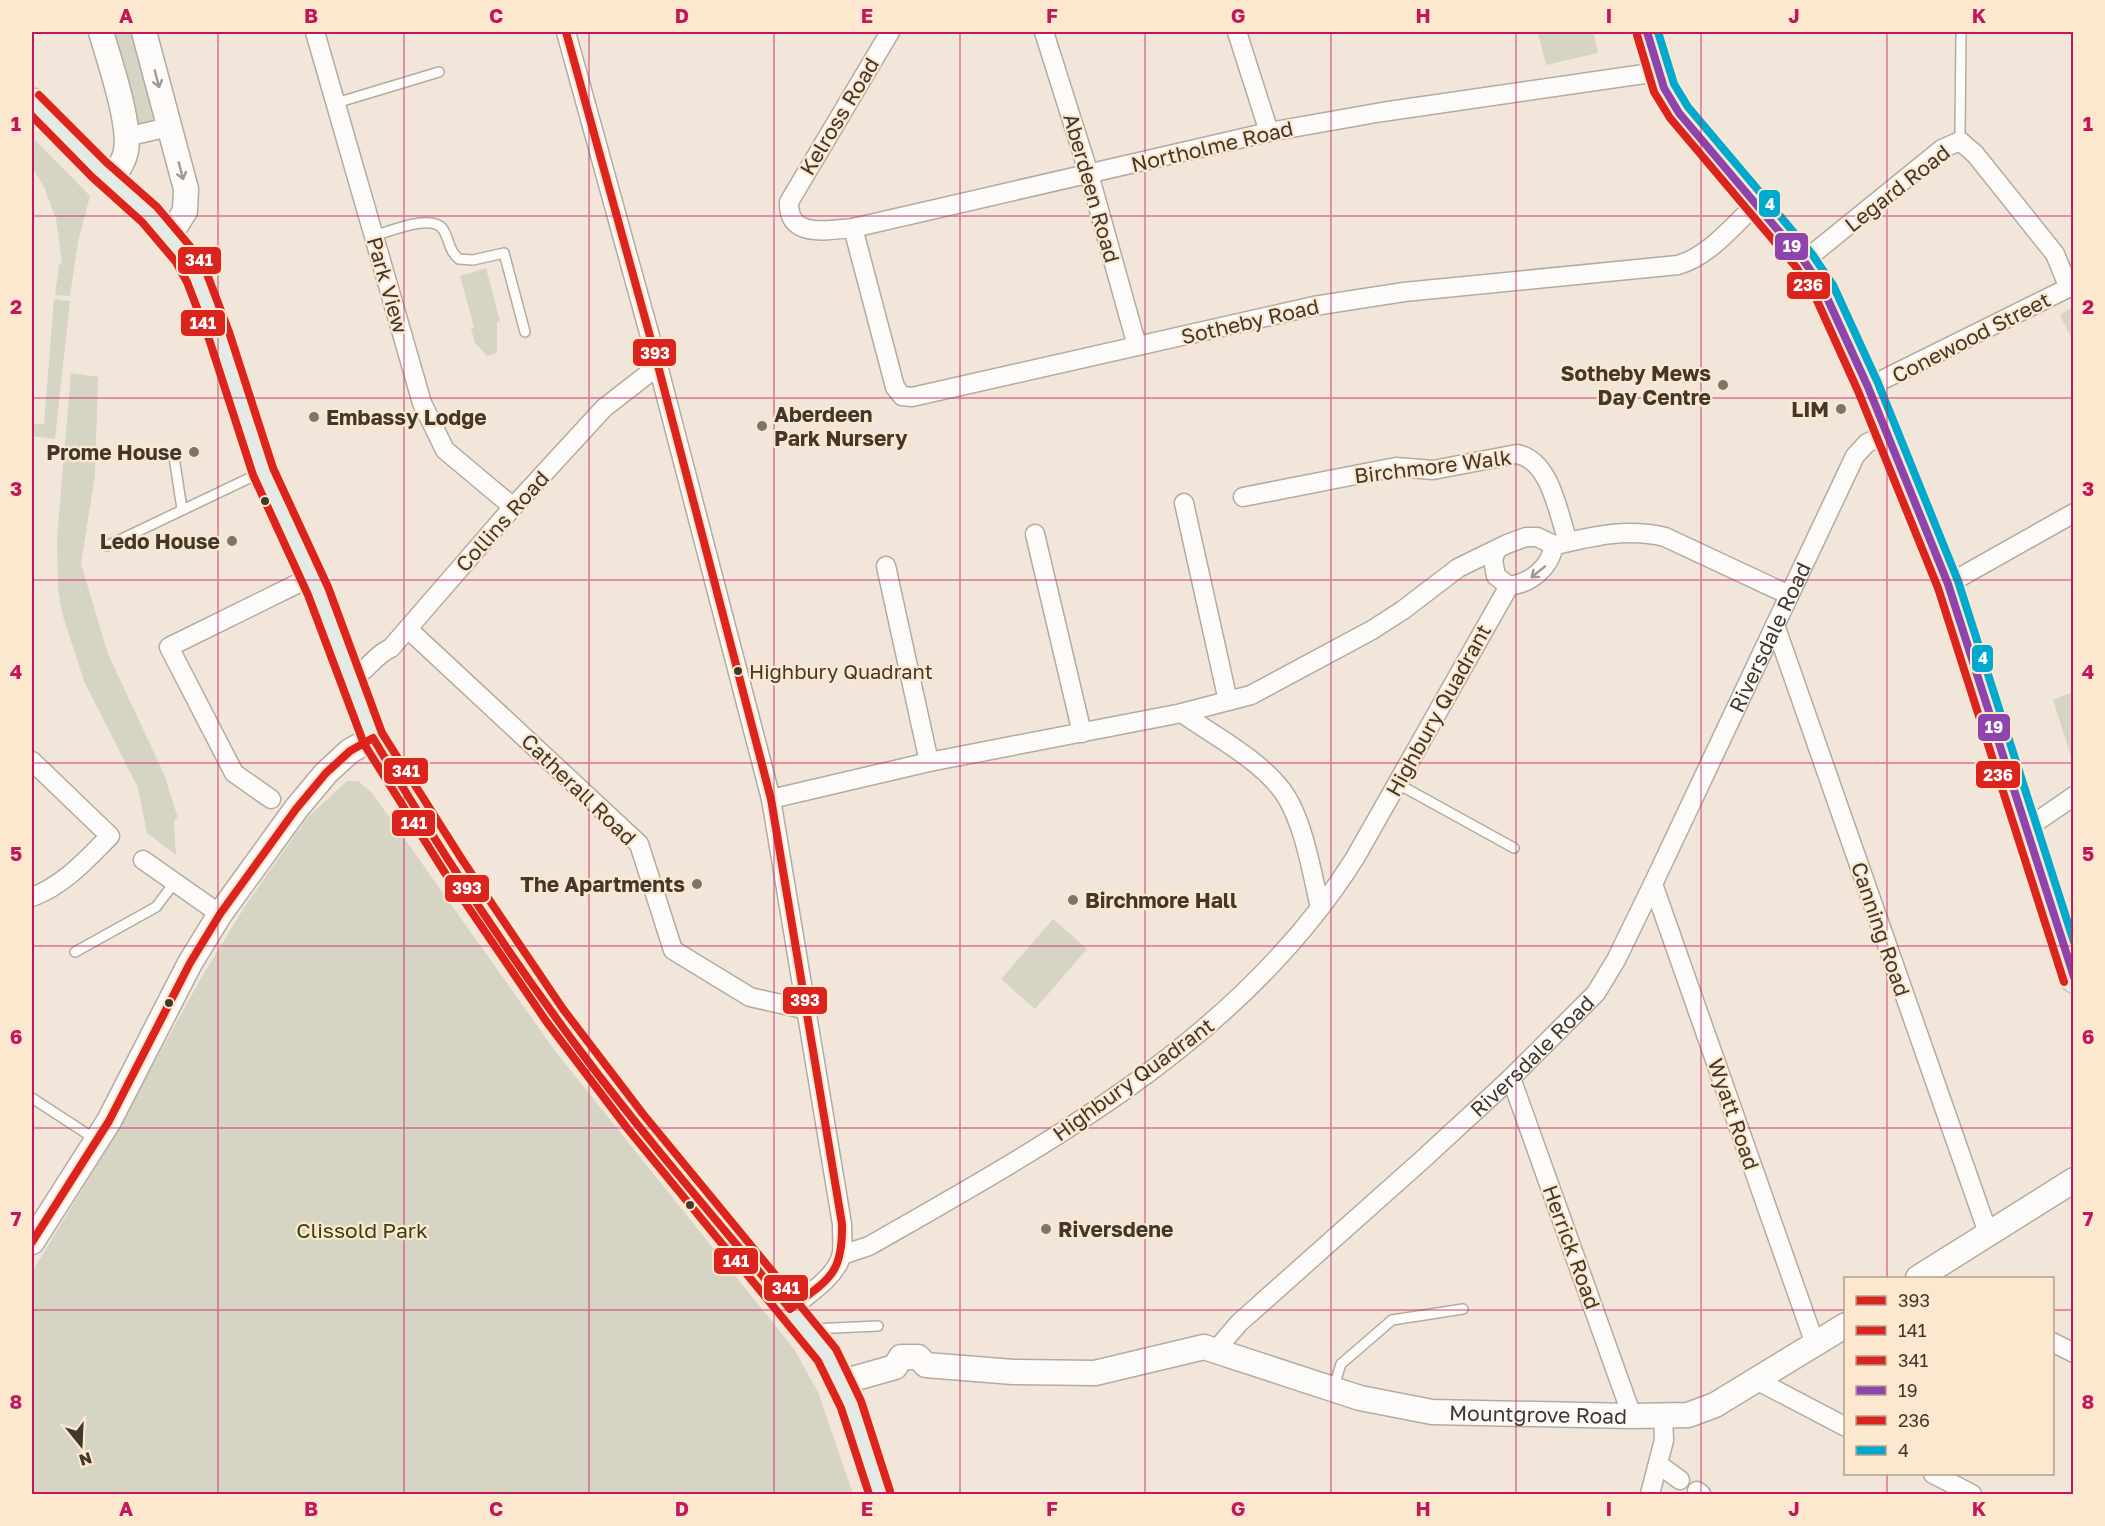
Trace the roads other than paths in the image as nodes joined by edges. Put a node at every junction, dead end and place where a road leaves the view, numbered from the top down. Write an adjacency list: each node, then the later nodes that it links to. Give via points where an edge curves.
1 (101, 32): 16 (street)
2 (144, 32): 14 (street, one-way to 14)
3 (315, 32): 13 (street, Park View)
4 (566, 32): 29 (street)
5 (890, 32): 20 (street, Kelross Road)
6 (1044, 32): 18 (street, Aberdeen Road)
7 (1238, 32): 15 (street)
8 (1647, 32): 11 (main road)
9 (1961, 32): 17 (lane)
10 (440, 72): 13 (lane)
11 (1658, 72): 15 (street, Northolme Road); 21 (main road, via 1679,113)
12 (32, 102): 19 (main road)
13 (336, 103): 23 (street, Park View)
14 (169, 127): 16 (street); 24 (street, one-way to 24, via 186,189 182,219)
15 (1269, 132): 18 (street, Northolme Road)
16 (126, 137): 19 (street, via 123,160)
17 (1960, 137): 25 (street, Legard Road); 26 (street, Legard Road, via 2055,254)
18 (1089, 174): 22 (street, Northolme Road); 28 (street, Aberdeen Road)
19 (111, 180): 24 (main road)
20 (789, 202): 22 (street, Northolme Road, via 788,215 812,231)
21 (1756, 204): 25 (main road); 28 (street, Sotheby Road, via 1704,252 1678,264 1366,297)
22 (853, 228): 28 (street, Sotheby Road, via 895,387 902,396 912,398)
23 (374, 236): 27 (lane, via 434,222 444,230 451,251 459,259 504,253); 36 (street, Park View, via 432,428 445,450)
24 (170, 237): 33 (main road, via 185,256 208,306)
25 (1804, 261): 30 (main road, via 1823,289)
26 (2071, 286): 30 (street, Conewood Street)
27 (525, 332)
28 (1137, 346)
29 (658, 366): 36 (street, Collins Road, via 604,408); 60 (street)
30 (1868, 387): 31 (main road)
31 (1887, 434): 45 (main road); 47 (street, Riversdale Road, via 1867,443 1855,456)
32 (174, 457): 37 (lane)
33 (263, 472): 37 (lane); 44 (main road)
34 (1244, 496): 40 (street, Birchmore Walk, via 1396,467 1433,470 1517,454 1541,467)
35 (1184, 503): 51 (street)
36 (513, 507): 49 (street, Collins Road)
37 (182, 509): 41 (lane)
38 (2073, 513): 45 (street)
39 (1035, 534): 53 (street)
40 (1561, 544): 42 (street, via 1526,537); 46 (street, one-way to 46, via 1548,564 1527,581); 47 (street, via 1617,532 1646,532 1665,537)
41 (107, 546)
42 (1496, 551): 46 (street, via 1492,560 1496,576); 51 (street, via 1458,568 1403,610 1320,660 1251,695)
43 (885, 566): 56 (street)
44 (311, 577): 50 (main road); 59 (street, via 169,647 234,772)
45 (1948, 584): 61 (main road)
46 (1509, 586): 57 (street, Highbury Quadrant)
47 (1790, 595): 48 (street, Riversdale Road)
48 (1775, 625): 65 (street, Riversdale Road); 76 (street, Canning Road)
49 (408, 629): 50 (street, Collins Road, via 369,668); 71 (street, Catherall Road, via 639,844 673,950 750,997)
50 (351, 679): 54 (main road)
51 (1228, 701): 52 (street)
52 (1182, 714): 53 (street); 67 (street, via 1232,747 1282,789 1300,832)
53 (1082, 733): 56 (street)
54 (373, 738): 68 (street, via 350,751 326,773); 80 (main road, via 554,1016)
55 (32, 761): 66 (street, via 110,836 76,871)
56 (929, 762): 60 (street)
57 (1398, 784): 62 (lane); 67 (street, Highbury Quadrant)
58 (2073, 796): 61 (street)
59 (271, 799)
60 (771, 799): 71 (street)
61 (2026, 829): 70 (main road)
62 (1514, 848)
63 (143, 860): 64 (street)
64 (175, 882): 68 (street); 69 (lane, via 156,908)
65 (1653, 884): 72 (street, Riversdale Road, via 1596,993); 86 (street, Wyatt Road)
66 (32, 897)
67 (1320, 908): 78 (street, Highbury Quadrant, via 1250,988 1113,1099 1012,1164 869,1246)
68 (220, 914): 74 (street)
69 (75, 952)
70 (2073, 978)
71 (808, 1010): 78 (street, via 842,1224)
72 (1511, 1078): 87 (street, Riversdale Road, via 1239,1323); 93 (street, Herrick Road)
73 (32, 1098): 74 (lane)
74 (97, 1139): 77 (street)
75 (2073, 1180): 76 (street)
76 (1988, 1233): 79 (street)
77 (32, 1242)
78 (842, 1255): 80 (street, via 818,1286)
79 (1924, 1277)
80 (790, 1309): 84 (main road)
81 (1463, 1309): 91 (lane, via 1392,1320 1341,1364)
82 (1844, 1325): 86 (street, Mountgrove Road)
83 (878, 1326): 84 (lane)
84 (808, 1329): 90 (main road)
85 (2054, 1343): 88 (street)
86 (1815, 1344): 89 (street, Mountgrove Road)
87 (1216, 1350): 90 (street, via 1197,1347 1095,1373 926,1365 918,1357 901,1357 895,1367); 91 (street, Mountgrove Road)
88 (2073, 1353)
89 (1758, 1381): 92 (street, Mountgrove Road, via 1700,1412); 94 (street)
90 (842, 1382): 98 (main road)
91 (1333, 1390): 93 (street, Mountgrove Road, via 1432,1412)
92 (1663, 1415): 93 (street, Mountgrove Road); 95 (street, via 1664,1440)
93 (1632, 1416)
94 (1844, 1426)
95 (1658, 1464): 97 (street); 99 (street)
96 (1937, 1475): 100 (street)
97 (1680, 1480)
98 (880, 1494)
99 (1650, 1494)
100 (1972, 1494)

